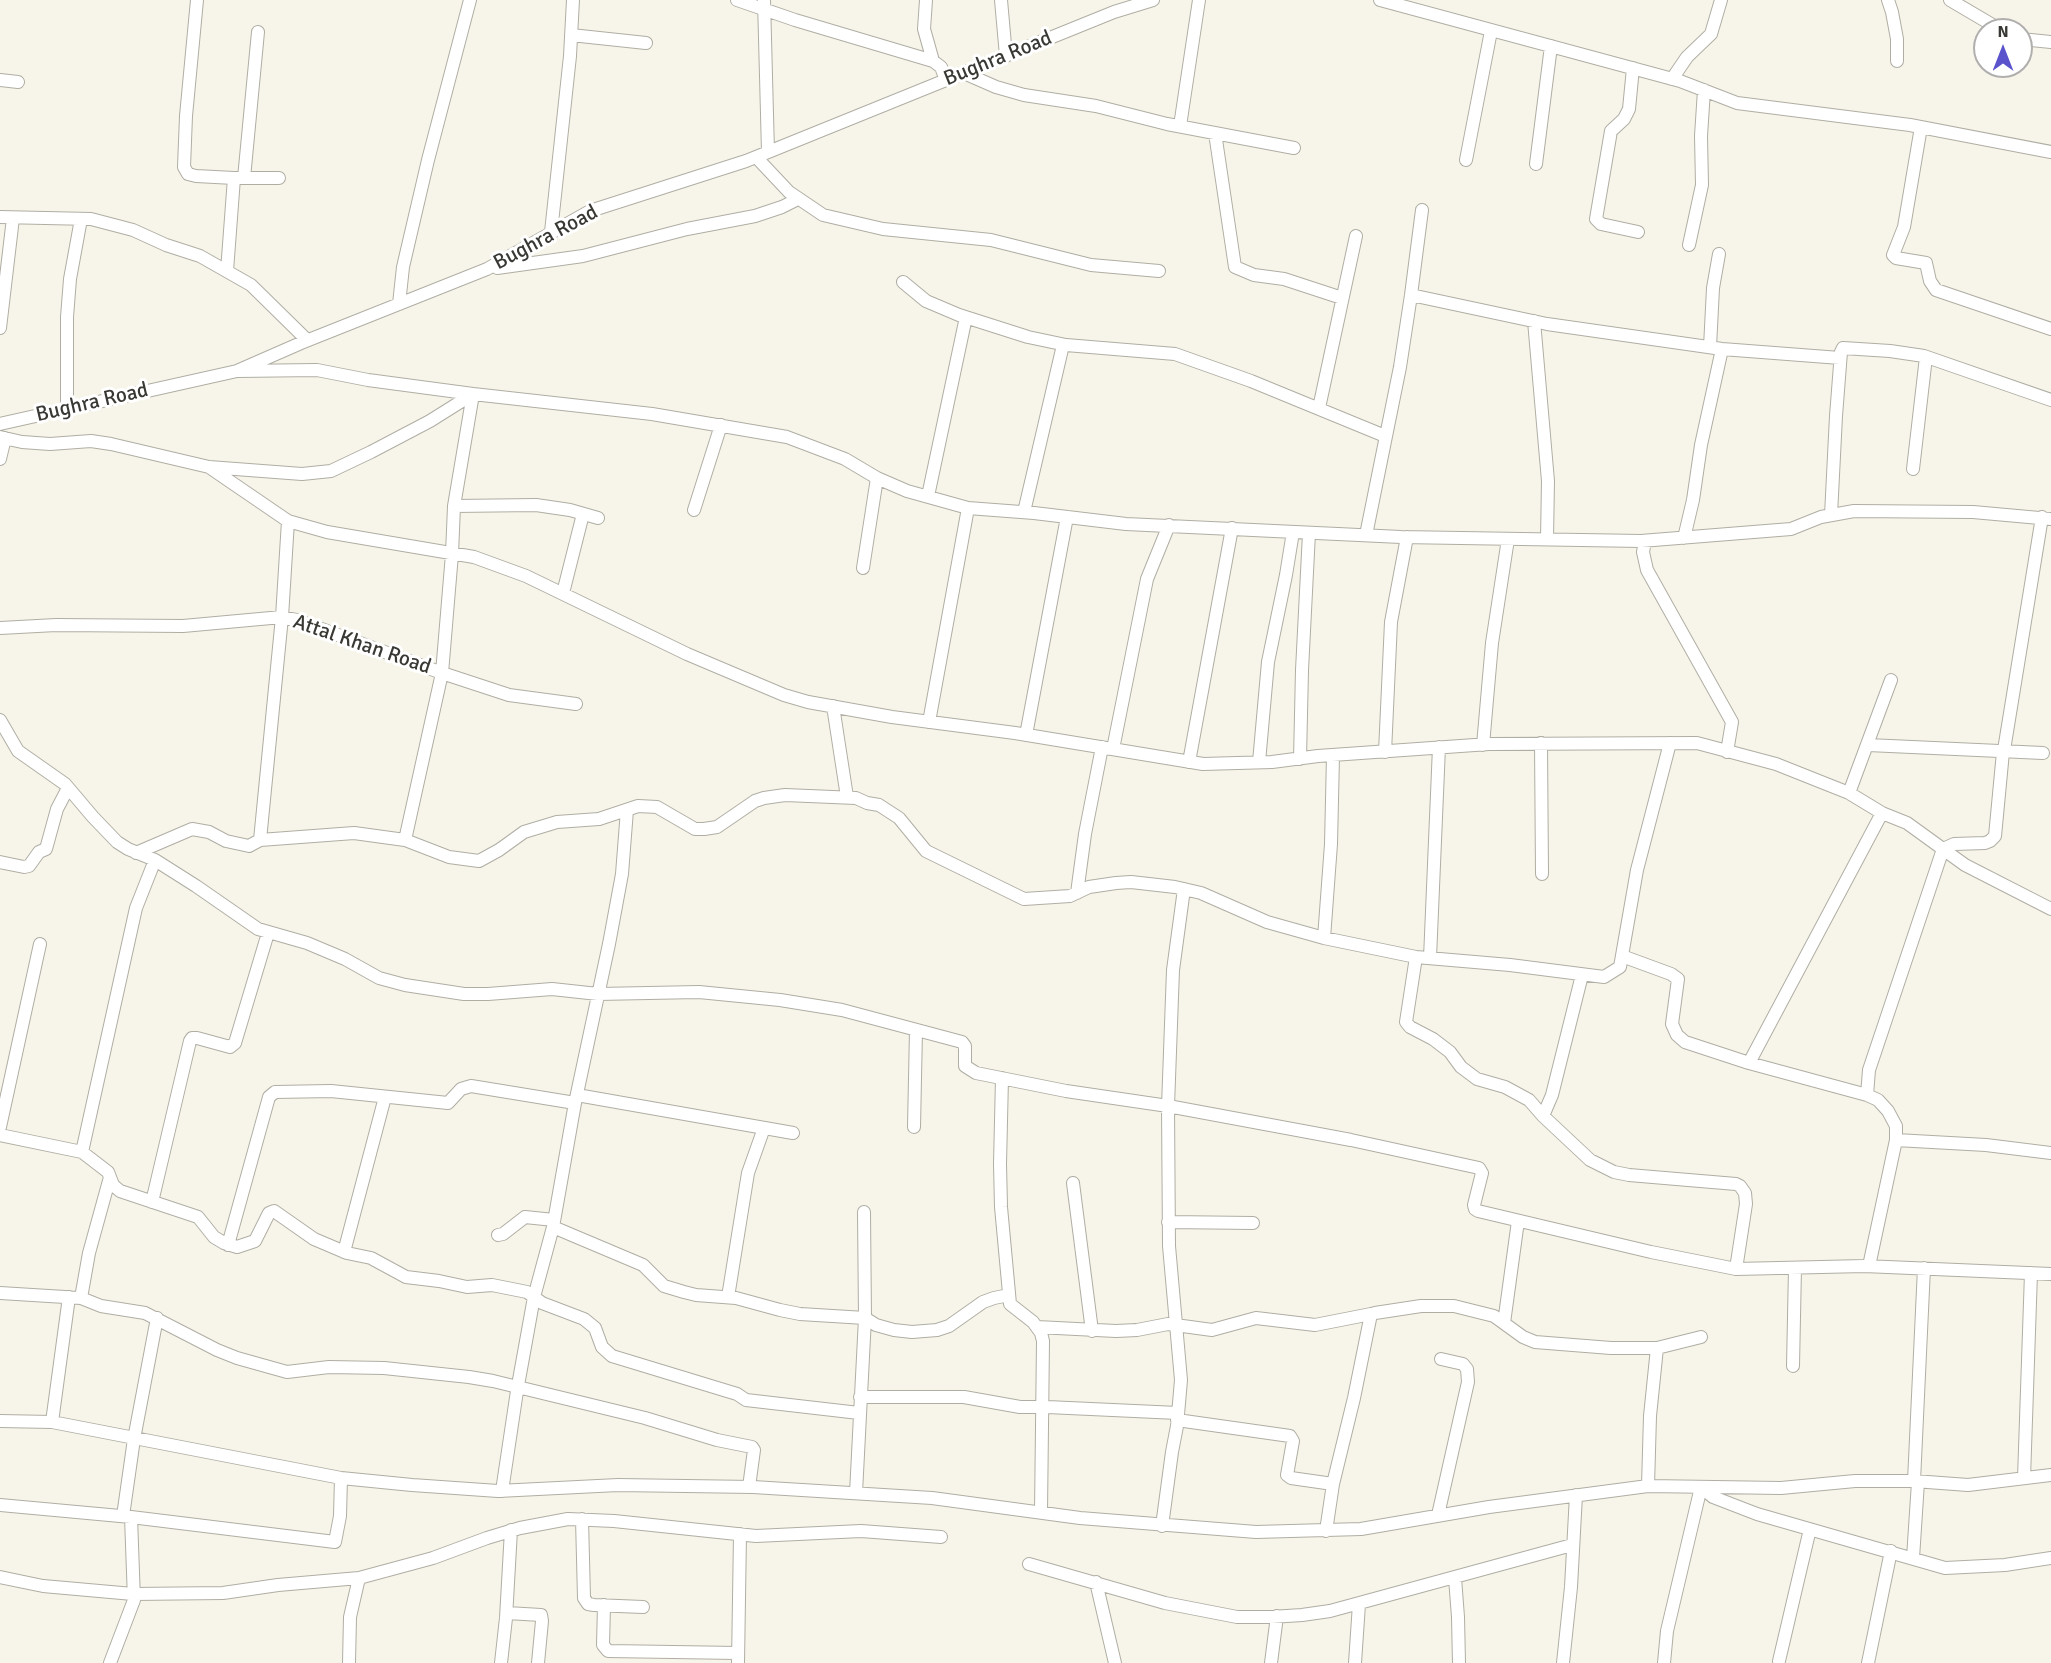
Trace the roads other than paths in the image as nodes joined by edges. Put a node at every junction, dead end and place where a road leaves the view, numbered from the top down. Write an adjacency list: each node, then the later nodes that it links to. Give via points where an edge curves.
1 (197, 0): 40 (street, via 184,167 188,174 196,176)
2 (470, 0): 58 (street, via 403,267)
3 (573, 0): 17 (street)
4 (737, 0): 13 (street)
5 (926, 0): 23 (street, via 924,29)
6 (1001, 0): 22 (street)
7 (1153, 0): 22 (street, Bughra Road)
8 (1199, 0): 32 (street)
9 (1380, 0): 15 (street)
10 (1721, 0): 27 (street, via 1712,33 1687,57)
11 (1888, 0): 24 (street, via 1897,39)
12 (1950, 0): 14 (street)
13 (764, 4): 23 (street); 37 (street)
14 (1981, 18)
15 (1491, 31): 21 (street); 38 (street)
16 (258, 32): 40 (street)
17 (571, 35): 20 (street); 47 (street)
18 (2033, 40): 19 (street)
19 (2051, 42)
20 (646, 43)
21 (1551, 46): 25 (street); 39 (street)
22 (1006, 56): 26 (street, Bughra Road)
23 (933, 61): 29 (street, via 941,67)
24 (1897, 61)
25 (1633, 68): 27 (street); 48 (street, via 1629,109 1611,131 1596,219 1601,224)
26 (964, 73): 29 (street, Bughra Road); 32 (street, via 1024,95 1096,106)
27 (1672, 79): 31 (street)
28 (0, 80): 30 (street)
29 (946, 80): 37 (street, Bughra Road)
30 (18, 82)
31 (1704, 90): 33 (street, via 1737,103); 50 (street, via 1702,185)
32 (1180, 126): 34 (street)
33 (1921, 127): 36 (street); 62 (street, via 1904,227 1893,255 1926,263 1936,290)
34 (1215, 133): 35 (street); 57 (street, via 1235,267)
35 (1294, 148)
36 (2051, 152)
37 (762, 154): 42 (street); 47 (street, Bughra Road, via 590,211)
38 (1466, 160)
39 (1536, 164)
40 (239, 178): 41 (street); 53 (street)
41 (279, 178)
42 (798, 199): 52 (street, via 755,216 583,256); 54 (street, via 823,215 865,226 991,240 1091,265)
43 (1422, 210): 56 (street)
44 (0, 217): 45 (street)
45 (13, 218): 46 (street); 61 (street)
46 (81, 219): 53 (street, via 133,230); 71 (street, via 67,317)
47 (551, 232): 52 (street, Bughra Road)
48 (1638, 232)
49 (1356, 236): 57 (street)
50 (1689, 245)
51 (1719, 254): 65 (street, via 1713,288)
52 (487, 269): 58 (street, Bughra Road)
53 (227, 271): 63 (street, via 258,290)
54 (1159, 271)
55 (903, 282): 59 (street, via 926,301)
56 (1412, 295): 60 (street); 75 (street)
57 (1342, 298): 72 (street)
58 (399, 304): 63 (street, Bughra Road)
59 (966, 317): 64 (street); 81 (street)
60 (1534, 321): 65 (street); 100 (street, via 1548,482)
61 (0, 328)
62 (2051, 329)
63 (307, 340): 68 (street, Bughra Road)
64 (1063, 345): 72 (street, via 1175,354); 85 (street)
65 (1716, 348): 67 (street); 98 (street, via 1694,500)
66 (1926, 357): 67 (street, via 1848,346 1843,348); 70 (street); 79 (street)
67 (1840, 358): 87 (street)
68 (237, 371): 69 (street, via 316,370); 71 (street, Bughra Road)
69 (473, 394): 74 (street); 78 (street, via 430,421 331,471 302,474); 82 (street)
70 (2051, 400)
71 (67, 408): 73 (street, Bughra Road)
72 (1319, 408): 75 (street)
73 (0, 424)
74 (721, 425): 80 (street, via 787,436 845,459); 84 (street)
75 (1385, 436): 96 (street)
76 (3, 438): 77 (street); 78 (street, via 50,444 92,441)
77 (0, 459)
78 (209, 467): 91 (street)
79 (1913, 469)
80 (878, 478): 81 (street); 103 (street)
81 (928, 496): 83 (street)
82 (454, 506): 86 (street, via 536,505); 102 (street)
83 (968, 508): 85 (street); 112 (street)
84 (694, 510)
85 (1024, 512): 88 (street)
86 (583, 514): 89 (street); 104 (street)
87 (1831, 515): 90 (street, via 1973,512); 98 (street, via 1791,529)
88 (1066, 517): 92 (street); 113 (street)
89 (598, 518)
90 (2047, 518): 120 (street)
91 (288, 521): 102 (street, via 327,532); 105 (street)
92 (1169, 525): 93 (street); 119 (street, via 1147,579)
93 (1232, 528): 94 (street); 126 (street)
94 (1293, 531): 95 (street); 127 (street, via 1268,662)
95 (1309, 532): 96 (street); 125 (street)
96 (1366, 535): 97 (street)
97 (1407, 537): 99 (street); 121 (street, via 1391,622)
98 (1684, 538): 101 (street)
99 (1508, 539): 100 (street); 116 (street, via 1492,643)
100 (1546, 539): 101 (street)
101 (1645, 541): 122 (street, via 1647,570 1732,722)
102 (452, 554): 104 (street, via 474,557); 107 (street)
103 (863, 568)
104 (563, 593): 110 (street, via 687,654 784,695)
105 (282, 617): 106 (street, Attal Khan Road, via 183,626); 107 (street, Attal Khan Road); 133 (street)
106 (0, 628)
107 (442, 673): 109 (street, Attal Khan Road, via 509,695); 134 (street)
108 (1891, 680): 117 (street)
109 (576, 704)
110 (833, 706): 112 (street); 130 (street)
111 (0, 720): 128 (street, via 18,751)
112 (929, 722): 113 (street)
113 (1026, 735): 119 (street)
114 (1541, 743): 115 (street); 116 (street); 139 (street)
115 (1670, 743): 122 (street, via 1697,743); 146 (street, via 1637,870)
116 (1483, 745): 118 (street)
117 (1868, 745): 120 (street); 129 (street)
118 (1439, 747): 121 (street); 148 (street)
119 (1108, 748): 126 (street); 141 (street, via 1085,834)
120 (2003, 751): 123 (street); 135 (street, via 1995,836 1985,843 1954,844)
121 (1385, 752): 124 (street)
122 (1727, 752): 129 (street, via 1776,764)
123 (2043, 753)
124 (1333, 756): 125 (street); 144 (street)
125 (1300, 759): 127 (street)
126 (1189, 762): 127 (street)
127 (1259, 762)
128 (68, 788): 136 (street, via 117,842); 138 (street, via 57,809 46,849 29,866)
129 (1849, 793): 132 (street)
130 (847, 797): 131 (street, via 764,798 717,827 704,829 695,829 657,807); 141 (street, via 879,805 899,818 926,851 1024,899)
131 (627, 810): 134 (street, via 524,832 479,861 449,857); 150 (street, via 622,874)
132 (1882, 813): 135 (street, via 1907,824); 152 (street)
133 (261, 840): 134 (street, via 354,833); 136 (street, via 249,846 192,829)
134 (405, 840)
135 (1943, 849): 142 (street, via 1965,865); 154 (street, via 1869,1070)
136 (136, 853): 137 (street)
137 (155, 860): 143 (street); 165 (street, via 136,908)
138 (0, 862)
139 (1542, 874)
140 (1184, 888): 141 (street, via 1131,882 1089,887); 144 (street, via 1267,922); 157 (street, via 1173,970)
141 (1077, 893)
142 (2051, 909)
143 (268, 933): 150 (street, via 316,947 379,978 421,988 464,994 552,989); 169 (street, via 235,1043 230,1047 197,1038 190,1041)
144 (1324, 938): 147 (street)
145 (40, 944): 159 (street)
146 (1622, 956): 149 (street, via 1620,967 1610,975); 152 (street, via 1678,979 1671,1017 1677,1035 1695,1046)
147 (1416, 957): 148 (street); 158 (street, via 1406,1022 1450,1052 1468,1074 1517,1092)
148 (1430, 958): 149 (street)
149 (1582, 975): 158 (street, via 1552,1095)
150 (598, 994): 151 (street, via 699,992 780,1000 842,1010); 156 (street)
151 (916, 1029): 153 (street, via 962,1042 967,1069); 160 (street)
152 (1749, 1063): 154 (street)
153 (1002, 1078): 157 (street); 185 (street, via 1000,1175)
154 (1867, 1095): 164 (street, via 1888,1111 1896,1126)
155 (385, 1096): 156 (street, via 448,1103 461,1089 471,1086); 176 (street, via 331,1091 272,1094); 177 (street)
156 (576, 1099): 161 (street); 174 (street)
157 (1168, 1106): 171 (street, via 1479,1168 1482,1173 1475,1209); 172 (street)
158 (1543, 1116): 181 (street, via 1590,1160 1614,1172 1740,1186 1746,1204)
159 (0, 1127)
160 (914, 1127)
161 (764, 1128): 162 (street); 188 (street, via 748,1173)
162 (793, 1133)
163 (0, 1135): 165 (street)
164 (1896, 1140): 166 (street, via 1986,1145); 178 (street)
165 (82, 1152): 167 (street, via 108,1172)
166 (2051, 1154)
167 (110, 1178): 169 (street, via 120,1191); 186 (street)
168 (1073, 1183): 195 (street)
169 (152, 1202): 176 (street, via 198,1217 214,1237)
170 (864, 1212): 191 (street)
171 (1518, 1221): 181 (street); 192 (street)
172 (1168, 1222): 173 (street); 193 (street)
173 (1252, 1223)
174 (553, 1224): 175 (street, via 525,1216); 187 (street); 188 (street, via 643,1265 664,1286 696,1295)
175 (498, 1235)
176 (228, 1245): 177 (street, via 237,1247 255,1241 269,1213 274,1211 314,1239)
177 (344, 1252): 187 (street, via 371,1258 406,1277 467,1287 492,1285)
178 (1869, 1266): 179 (street); 180 (street)
179 (1795, 1268): 181 (street); 199 (street)
180 (1924, 1268): 182 (street); 211 (street)
181 (1736, 1269)
182 (2031, 1273): 183 (street); 210 (street)
183 (2051, 1274)
184 (0, 1293): 186 (street)
185 (1009, 1295): 191 (street, via 982,1302 937,1330 894,1330); 194 (street, via 1010,1304)
186 (75, 1297): 190 (street, via 101,1306 146,1312); 206 (street)
187 (534, 1297): 200 (street); 203 (street, via 584,1319 595,1328 602,1347 612,1356 746,1400)
188 (728, 1297): 191 (street, via 800,1314)
189 (1371, 1314): 192 (street, via 1443,1305 1486,1312); 193 (street, via 1315,1325 1257,1318 1212,1330); 212 (street)
190 (157, 1318): 200 (street, via 217,1350 287,1372 329,1367 384,1368 469,1377); 207 (street)
191 (865, 1318): 201 (street)
192 (1504, 1323): 197 (street, via 1535,1342)
193 (1175, 1326): 195 (street); 204 (street, via 1181,1380)
194 (1037, 1327): 195 (street); 202 (street, via 1043,1341)
195 (1092, 1331)
196 (1701, 1337): 197 (street)
197 (1657, 1348): 213 (street)
198 (1441, 1359): 221 (street, via 1463,1364 1468,1382)
199 (1793, 1366)
200 (517, 1387): 214 (street, via 752,1447); 216 (street)
201 (860, 1397): 202 (street, via 964,1397); 203 (street)
202 (1041, 1407): 204 (street); 220 (street)
203 (859, 1413): 217 (street)
204 (1178, 1417): 212 (street, via 1290,1436 1293,1441 1287,1475); 224 (street)
205 (0, 1420): 206 (street)
206 (52, 1422): 207 (street)
207 (134, 1439): 209 (street); 222 (street)
208 (2051, 1475): 210 (street)
209 (341, 1478): 216 (street); 222 (street, via 335,1542)
210 (2024, 1478): 211 (street, via 1968,1485)
211 (1916, 1482): 215 (street); 232 (street)
212 (1333, 1484): 227 (street)
213 (1648, 1486): 215 (street); 218 (street)
214 (749, 1487): 216 (street, via 618,1485); 217 (street)
215 (1701, 1487): 225 (street, via 1713,1497); 256 (street, via 1667,1631)
216 (502, 1491)
217 (856, 1493): 220 (street)
218 (1576, 1495): 221 (street); 230 (street)
219 (0, 1505): 222 (street)
220 (1041, 1512): 224 (street)
221 (1438, 1515): 227 (street)
222 (127, 1516): 239 (street)
223 (582, 1520): 226 (street, via 567,1519); 228 (street); 241 (street, via 584,1598 588,1604)
224 (1162, 1526): 227 (street, via 1256,1532)
225 (1809, 1529): 231 (street); 246 (street)
226 (511, 1530): 236 (street, via 433,1558); 243 (street)
227 (1326, 1531)
228 (740, 1534): 229 (street, via 861,1531); 245 (street)
229 (941, 1537)
230 (1572, 1545): 237 (street); 255 (street)
231 (1891, 1551): 232 (street); 257 (street)
232 (1913, 1558): 233 (street, via 1945,1568)
233 (2051, 1558)
234 (1029, 1564): 238 (street)
235 (0, 1577): 239 (street, via 43,1586)
236 (359, 1578): 239 (street, via 223,1593); 248 (street, via 350,1617)
237 (1455, 1578): 240 (street); 254 (street)
238 (1096, 1582): 244 (street, via 1165,1603 1237,1617); 251 (street)
239 (133, 1594): 247 (street)
240 (1359, 1604): 244 (street, via 1302,1616); 253 (street)
241 (604, 1605): 242 (street); 245 (street, via 603,1645 608,1651)
242 (643, 1606)
243 (507, 1613): 249 (street); 250 (street, via 541,1615)
244 (1277, 1616): 252 (street)
245 (738, 1658)
246 (1779, 1661)
247 (110, 1663)
248 (350, 1663)
249 (501, 1663)
250 (538, 1663)
251 (1115, 1663)
252 (1271, 1663)
253 (1356, 1663)
254 (1459, 1663)
255 (1563, 1663)
256 (1664, 1663)
257 (1868, 1663)

